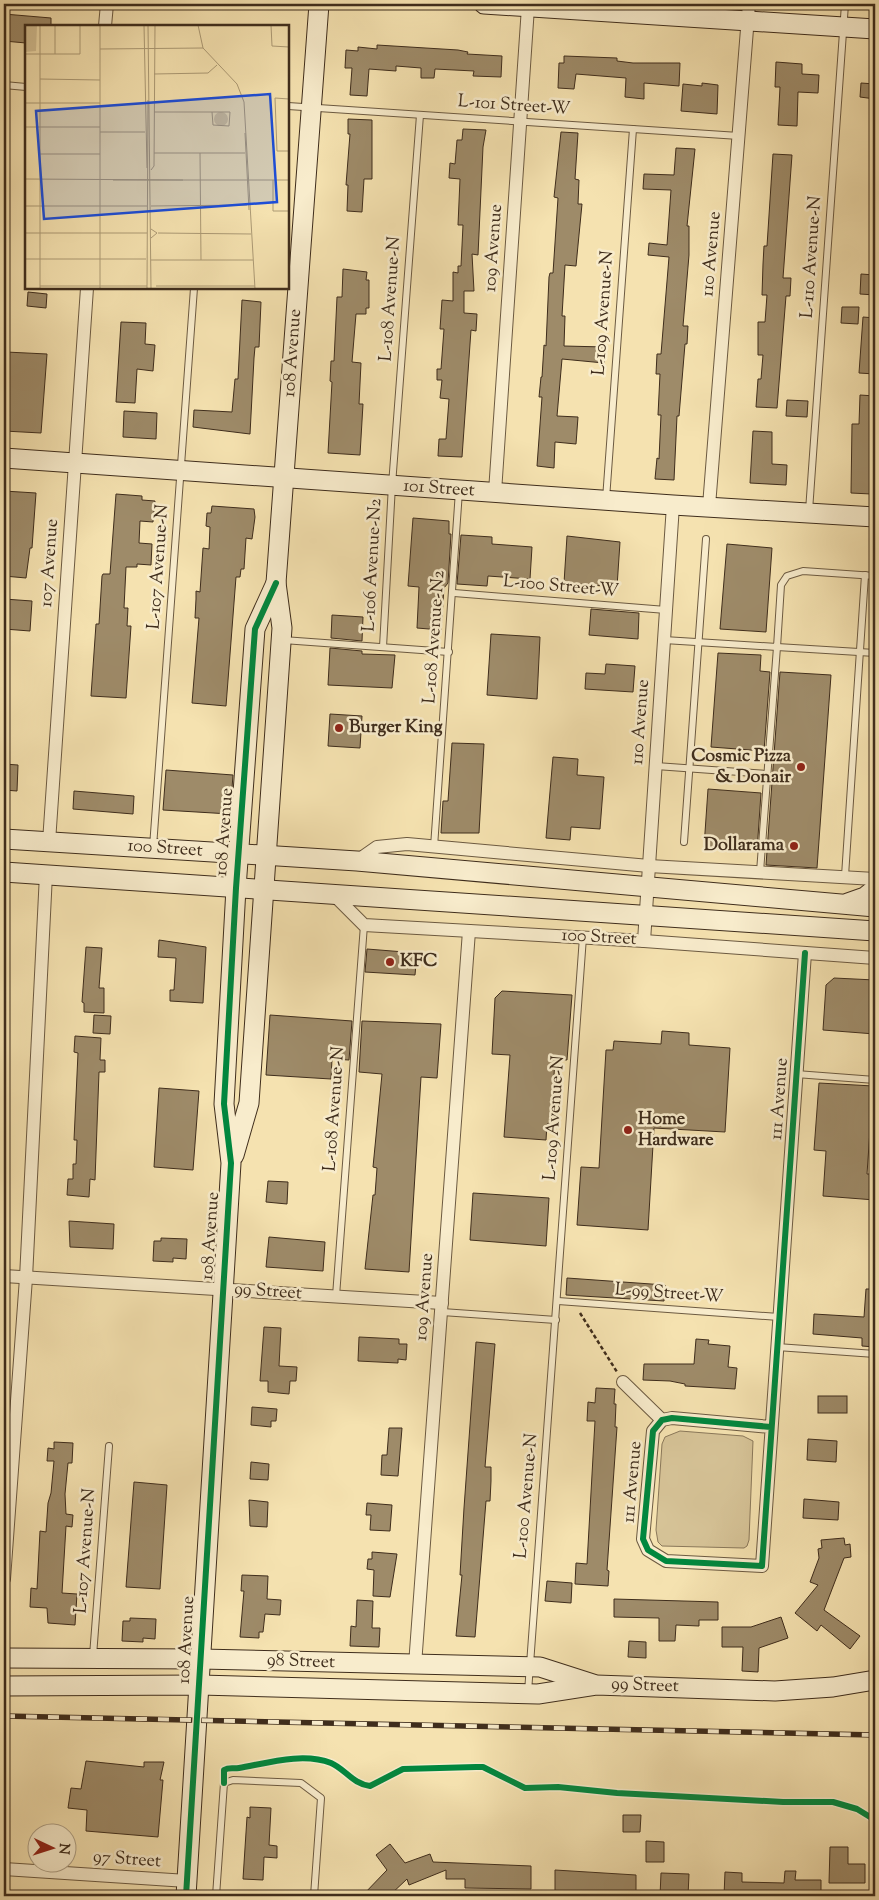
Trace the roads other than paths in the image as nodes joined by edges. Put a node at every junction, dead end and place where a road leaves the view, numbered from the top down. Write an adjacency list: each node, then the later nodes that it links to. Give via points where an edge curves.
1 (107, 4): 7 (street)
2 (319, 4): 13 (street, 108 Avenue)
3 (484, 4): 5 (street)
4 (845, 4): 8 (lane, L-110 Avenue-N)
5 (528, 7): 6 (street); 15 (street, 109 Avenue)
6 (748, 12): 8 (street); 17 (street, 110 Avenue)
7 (105, 25)
8 (844, 26): 9 (street); 30 (lane, L-110 Avenue-N)
9 (875, 28)
10 (4, 85): 11 (lane)
11 (25, 87)
12 (289, 106): 13 (lane, L-101 Street-W)
13 (312, 107): 14 (lane, L-101 Street-W); 23 (street, 108 Avenue)
14 (420, 114): 15 (lane, L-101 Street-W); 24 (lane, L-108 Avenue-N)
15 (520, 121): 16 (lane, L-101 Street-W); 26 (street, 109 Avenue)
16 (633, 129): 17 (lane, L-101 Street-W); 27 (lane, L-109 Avenue-N)
17 (739, 136): 29 (street, 110 Avenue)
18 (87, 289): 21 (street, 107 Avenue)
19 (194, 289): 22 (lane, L-107 Avenue-N)
20 (4, 458): 21 (street, 101 Street)
21 (75, 462): 22 (street, 101 Street); 50 (street, 107 Avenue)
22 (181, 471): 23 (street, 101 Street); 53 (lane, L-107 Avenue-N)
23 (284, 478): 24 (street, 101 Street); 35 (street, 108 Avenue)
24 (392, 485): 25 (street, 101 Street); 41 (lane, L-106 Avenue-N2)
25 (459, 490): 26 (street, 101 Street); 36 (lane, L-108 Avenue-N2)
26 (495, 492): 27 (street, 101 Street)
27 (606, 499): 28 (street, 101 Street)
28 (673, 505): 29 (street, 101 Street); 37 (street, 110 Avenue)
29 (709, 506): 30 (street, 101 Street)
30 (809, 513): 31 (street, 101 Street)
31 (875, 517)
32 (706, 539): 40 (lane)
33 (866, 575): 34 (lane); 42 (lane, via 803,571 787,576 781,585); 44 (lane)
34 (875, 576)
35 (276, 583): 38 (street, 108 Avenue); 54 (street, 108 Avenue, via 255,630)
36 (454, 593): 37 (lane, L-100 Street-W); 43 (lane, L-108 Avenue-N2)
37 (666, 610): 39 (street, 110 Avenue)
38 (281, 640): 41 (lane); 55 (street, 108 Avenue)
39 (664, 640): 40 (lane); 46 (street, 110 Avenue)
40 (698, 642): 42 (lane); 47 (lane)
41 (383, 647): 43 (lane)
42 (777, 647): 44 (lane); 48 (lane)
43 (449, 652): 52 (lane, L-108 Avenue-N2)
44 (861, 652): 45 (lane); 61 (lane)
45 (875, 654)
46 (656, 766): 47 (lane); 57 (street, 110 Avenue)
47 (689, 769): 48 (lane); 51 (lane)
48 (767, 774): 59 (lane)
49 (4, 839): 50 (street, 100 Street)
50 (49, 842): 53 (street, 100 Street)
51 (684, 842)
52 (434, 847): 56 (street, via 407,844 377,847); 57 (street)
53 (153, 848): 54 (street, 100 Street)
54 (238, 854): 55 (street, 100 Street); 63 (street, 108 Avenue)
55 (266, 856): 56 (street, 100 Street); 65 (street, 108 Avenue)
56 (357, 862): 64 (street, 100 Street)
57 (649, 866): 59 (street); 64 (street, 110 Avenue)
58 (4, 872): 60 (street, 100 Street)
59 (760, 872): 61 (street)
60 (46, 874): 63 (street, 100 Street); 82 (street)
61 (845, 876): 62 (street)
62 (875, 878)
63 (236, 888): 65 (street, 100 Street); 80 (street, 108 Avenue, via 224,1104)
64 (648, 888): 68 (street, 100 Street); 70 (street, 110 Avenue)
65 (264, 889): 67 (street, 100 Street); 80 (street, 108 Avenue, via 249,1104)
66 (875, 889): 68 (street, via 865,897)
67 (334, 895): 70 (street, 100 Street); 71 (street)
68 (845, 904): 69 (street, 100 Street)
69 (875, 907)
70 (646, 916): 73 (street, 100 Street); 75 (street, 110 Avenue)
71 (364, 925): 72 (street, 100 Street); 84 (lane, L-108 Avenue-N)
72 (470, 931): 74 (street, 100 Street); 86 (street, 109 Avenue)
73 (875, 932)
74 (583, 937): 75 (street, 100 Street); 85 (lane, L-109 Avenue-N)
75 (644, 941): 76 (street, 100 Street)
76 (805, 953): 77 (street, 100 Street); 78 (street, 111 Avenue)
77 (875, 958)
78 (796, 1074): 79 (lane); 87 (street, 111 Avenue)
79 (875, 1080)
80 (231, 1163): 83 (street, 108 Avenue)
81 (4, 1276): 82 (street, 99 Street)
82 (26, 1278): 83 (street, 99 Street); 95 (street)
83 (223, 1289): 84 (street, 99 Street); 98 (street, 108 Avenue)
84 (336, 1296): 86 (street, 99 Street)
85 (558, 1301): 87 (lane, L-99 Street-W); 88 (lane, L-100 Avenue-N)
86 (442, 1308): 88 (lane); 99 (street, 109 Avenue)
87 (779, 1317): 89 (street, 111 Avenue)
88 (556, 1320): 100 (lane, L-100 Avenue-N)
89 (777, 1347): 90 (lane); 93 (street, 111 Avenue)
90 (875, 1354)
91 (623, 1382): 92 (street)
92 (662, 1420): 93 (street, 111 Avenue, via 672,1418); 93 (street, 111 Avenue, via 653,1431 643,1539 648,1550 666,1561 762,1566)
93 (771, 1427)
94 (109, 1446): 97 (lane, L-107 Avenue-N)
95 (4, 1578)
96 (4, 1658): 97 (street, 98 Street)
97 (93, 1659): 98 (street, 98 Street)
98 (201, 1660): 99 (street, 98 Street); 102 (street, 108 Avenue)
99 (415, 1665): 100 (street, 98 Street)
100 (529, 1667): 103 (street, 98 Street, via 540,1667); 106 (lane, L-100 Avenue-N)
101 (875, 1680): 103 (street, 99 Street, via 775,1691)
102 (200, 1685): 104 (street, 98 Street); 105 (street, 98 Street); 108 (street, 108 Avenue)
103 (596, 1685): 106 (street, 99 Street)
104 (4, 1686)
105 (415, 1690): 106 (street, 99 Street)
106 (528, 1693)
107 (4, 1869): 108 (street, 97 Street)
108 (187, 1889)
109 (216, 1896): 110 (lane, via 224,1784 233,1780 301,1783 321,1798)
110 (314, 1896)

